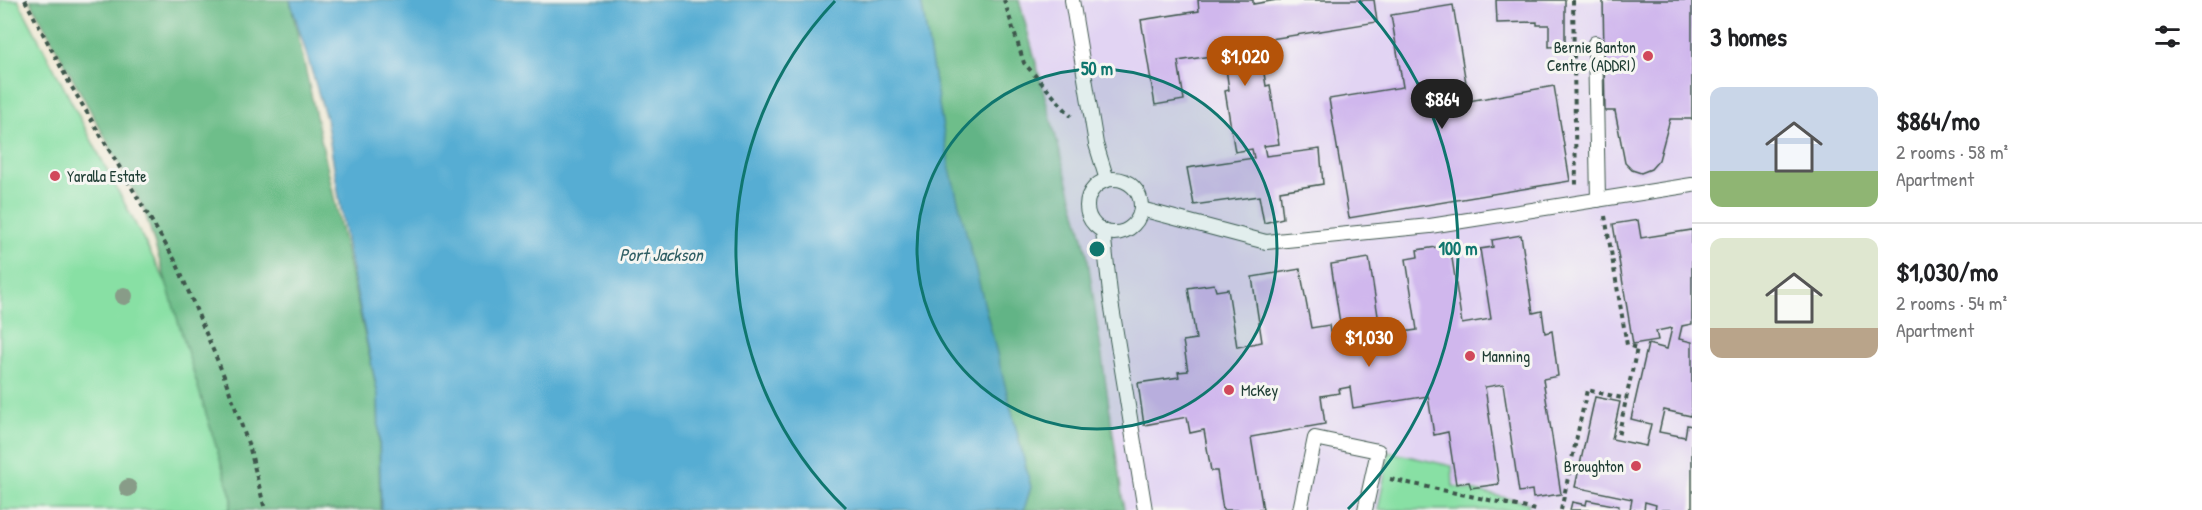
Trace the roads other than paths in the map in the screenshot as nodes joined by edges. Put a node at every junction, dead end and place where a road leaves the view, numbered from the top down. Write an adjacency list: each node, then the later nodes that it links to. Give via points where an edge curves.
1 (1072, 0): 3 (lane, via 1096,144)
2 (1595, 43): 5 (lane)
3 (1107, 180): 6 (lane, via 1116,179 1132,186); 7 (lane, via 1092,191 1088,209 1095,225)
4 (1692, 185): 5 (lane)
5 (1601, 206): 6 (lane, via 1266,242)
6 (1141, 209): 7 (lane, via 1134,225 1127,230)
7 (1103, 231): 8 (lane)
8 (1145, 510)
9 (1300, 510): 10 (lane, via 1315,438 1378,451)
10 (1365, 510)

